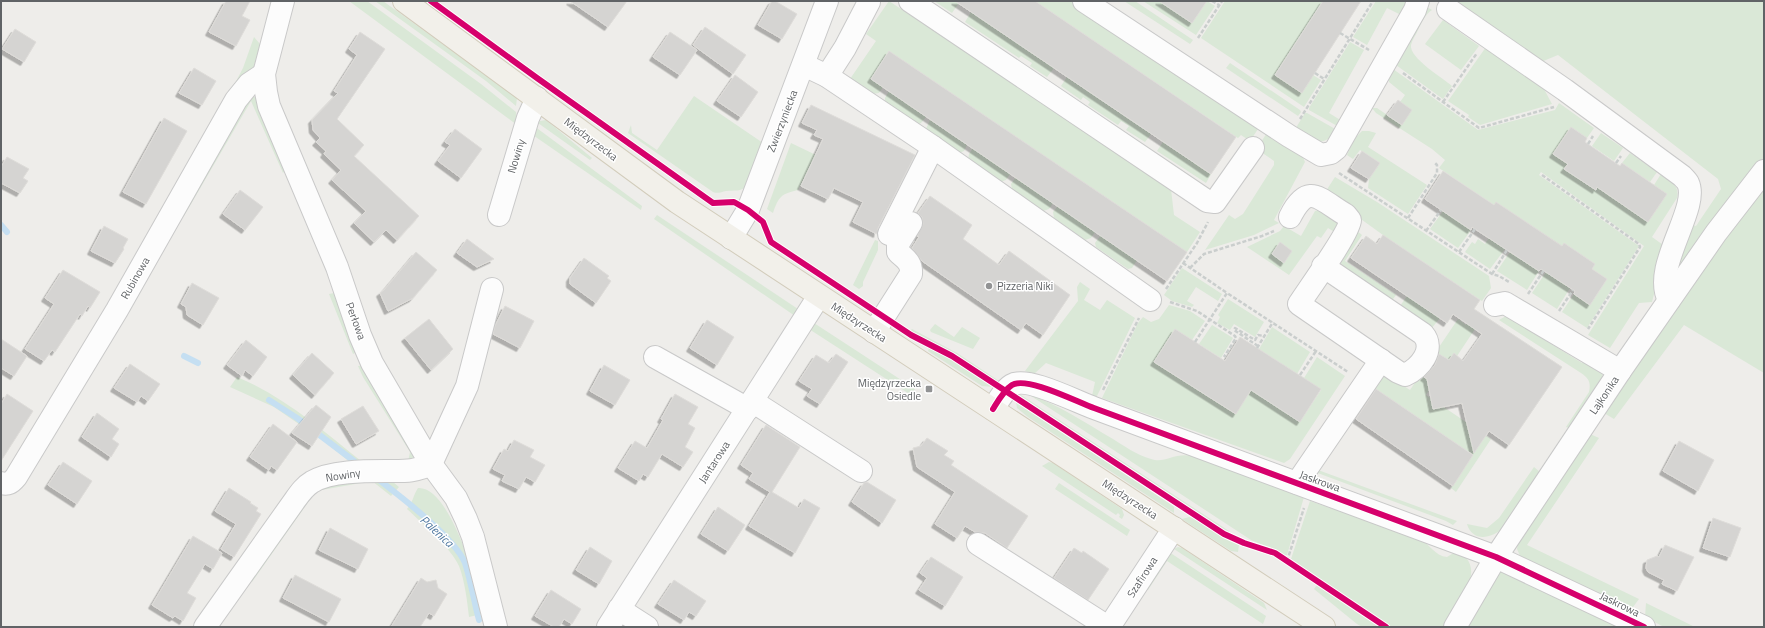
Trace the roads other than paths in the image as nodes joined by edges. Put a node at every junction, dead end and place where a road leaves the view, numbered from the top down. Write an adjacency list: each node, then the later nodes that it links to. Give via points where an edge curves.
1 (283, 1): 10 (street, Perłowa)
2 (404, 1): 12 (main road, Międzyrzecka)
3 (827, 1): 9 (street, Zwierzyniecka)
4 (910, 1): 14 (street, via 1207,201 1215,202)
5 (1084, 1): 6 (street, via 1289,136 1316,153 1326,155 1336,149)
6 (1418, 1)
7 (869, 2): 11 (street, via 845,48)
8 (1448, 9): 25 (street, via 1565,90 1688,182 1690,189 1686,211 1664,284)
9 (804, 65): 11 (street); 20 (street, Zwierzyniecka, via 748,210)
10 (264, 74): 33 (street, Perłowa, via 270,106 337,267 360,335 372,363); 35 (street, Rubinowa, via 249,84 236,100 117,310 16,477 12,482)
11 (826, 76): 13 (street)
12 (537, 98): 16 (street, Nowiny, via 528,118); 20 (main road, Międzyrzecka, via 660,190)
13 (933, 147): 19 (street); 24 (street)
14 (1253, 148)
15 (1764, 171): 25 (street, Lajkonika)
16 (499, 215)
17 (1290, 217): 21 (street, via 1296,205 1305,196 1312,195 1350,220 1348,229)
18 (911, 223): 27 (street, via 898,244 898,252 912,267 911,274)
19 (889, 234)
20 (731, 238): 23 (main road, Międzyrzecka)
21 (1323, 266): 29 (street, via 1299,304); 29 (street, via 1423,334 1428,340 1427,353 1416,369 1405,375)
22 (492, 289): 33 (street, via 463,396)
23 (820, 296): 27 (main road, Międzyrzecka); 31 (street, Jantarowa)
24 (1155, 296)
25 (1669, 300): 30 (street, Lajkonika)
26 (1496, 305): 30 (street, via 1505,303)
27 (874, 332): 32 (main road, Międzyrzecka)
28 (655, 357): 31 (street)
29 (1381, 360): 36 (street)
30 (1620, 370): 39 (street, Lajkonika)
31 (750, 405): 34 (street); 40 (street, Jantarowa)
32 (993, 409): 36 (street, Jaskrowa, via 1011,385 1018,382 1036,385); 37 (main road, Międzyrzecka)
33 (431, 464): 41 (street, Perłowa, via 456,498 473,537); 42 (street, Nowiny, via 408,472 367,471 329,476 312,482 295,500)
34 (861, 471)
35 (4, 484)
36 (1304, 486): 39 (street, Jaskrowa)
37 (1174, 528): 44 (street, Szafirowa); 45 (main road, Międzyrzecka)
38 (978, 544): 44 (street)
39 (1496, 557): 46 (street, Lajkonika); 47 (street, Jaskrowa)
40 (614, 618): 43 (street)
41 (493, 626)
42 (205, 627)
43 (647, 627)
44 (1109, 627)
45 (1324, 627)
46 (1455, 627)
47 (1644, 627)

